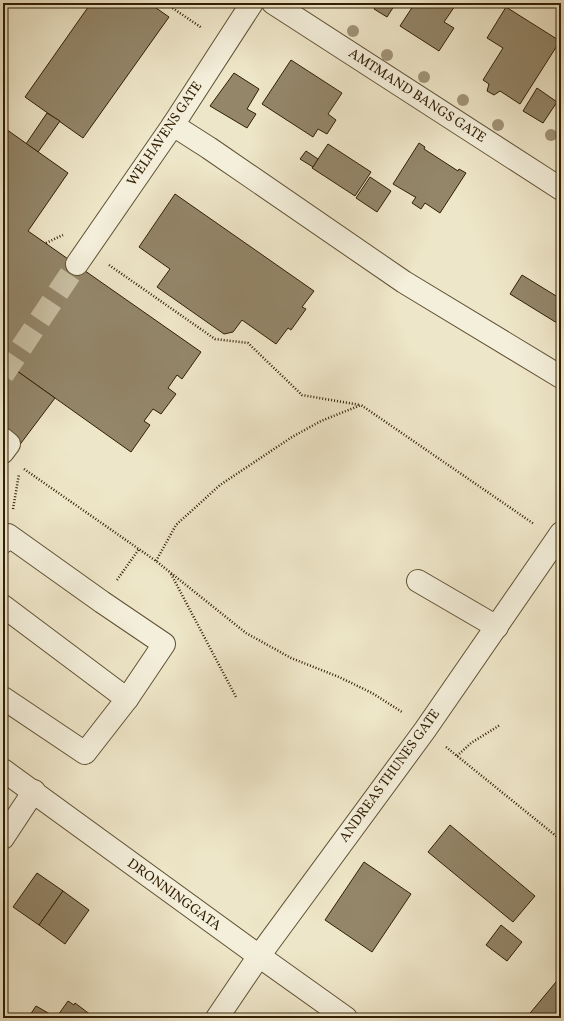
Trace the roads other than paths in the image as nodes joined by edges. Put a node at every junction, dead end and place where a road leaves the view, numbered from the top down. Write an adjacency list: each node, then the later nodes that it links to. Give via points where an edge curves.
1 (252, 3): 3 (street, WELHAVENS GATE)
2 (272, 3): 4 (street, AMTMAND BANGS GATE)
3 (172, 125): 5 (street, WELHAVENS GATE); 6 (street, via 404,282)
4 (561, 189)
5 (82, 257)
6 (561, 377)
7 (3, 439): 8 (street, via 9,444)
8 (3, 452)
9 (559, 536): 13 (street, ANDREAS THUNES GATE)
10 (6, 538): 15 (street, via 164,644)
11 (418, 581): 13 (street)
12 (3, 606): 15 (street)
13 (497, 627): 19 (street, ANDREAS THUNES GATE, via 425,730)
14 (3, 698): 15 (street, via 85,753)
15 (127, 699)
16 (3, 770): 17 (street, DRONNINGGATA)
17 (34, 791): 18 (street); 19 (street, DRONNINGGATA)
18 (3, 838)
19 (259, 956): 20 (street, ANDREAS THUNES GATE); 21 (street, DRONNINGGATA)
20 (217, 1018)
21 (346, 1018)

